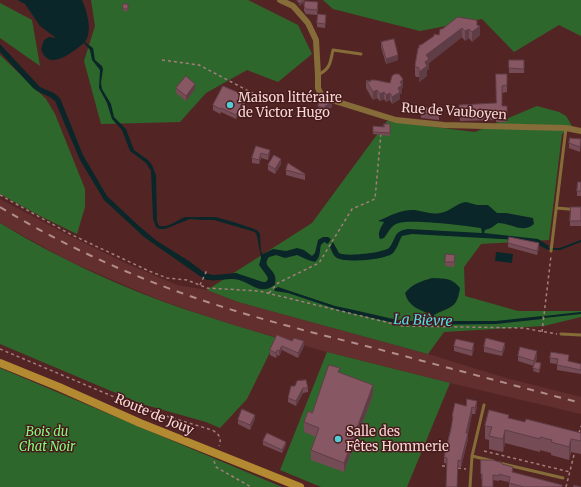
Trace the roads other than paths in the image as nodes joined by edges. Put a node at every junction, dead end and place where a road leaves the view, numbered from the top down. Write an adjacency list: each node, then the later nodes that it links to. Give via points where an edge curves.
1 (280, 0): 2 (street, Rue de Vauboyen)
2 (292, 3): 4 (street, Rue de Vauboyen, via 308,23 316,40)
3 (361, 54): 4 (lane, via 333,50 331,64)
4 (318, 75): 5 (street, Rue de Vauboyen, via 318,88 322,97 396,120 444,125)
5 (566, 128): 6 (street, Rue de Vauboyen); 7 (lane)
6 (581, 131)
7 (556, 208): 8 (lane); 9 (lane)
8 (581, 210)
9 (551, 249)
10 (561, 334): 11 (lane)
11 (581, 335)
12 (0, 363): 16 (main road, Route de Jouy)
13 (484, 405): 14 (lane)
14 (472, 456): 15 (lane); 17 (lane)
15 (563, 478)
16 (300, 487)
17 (470, 487)

